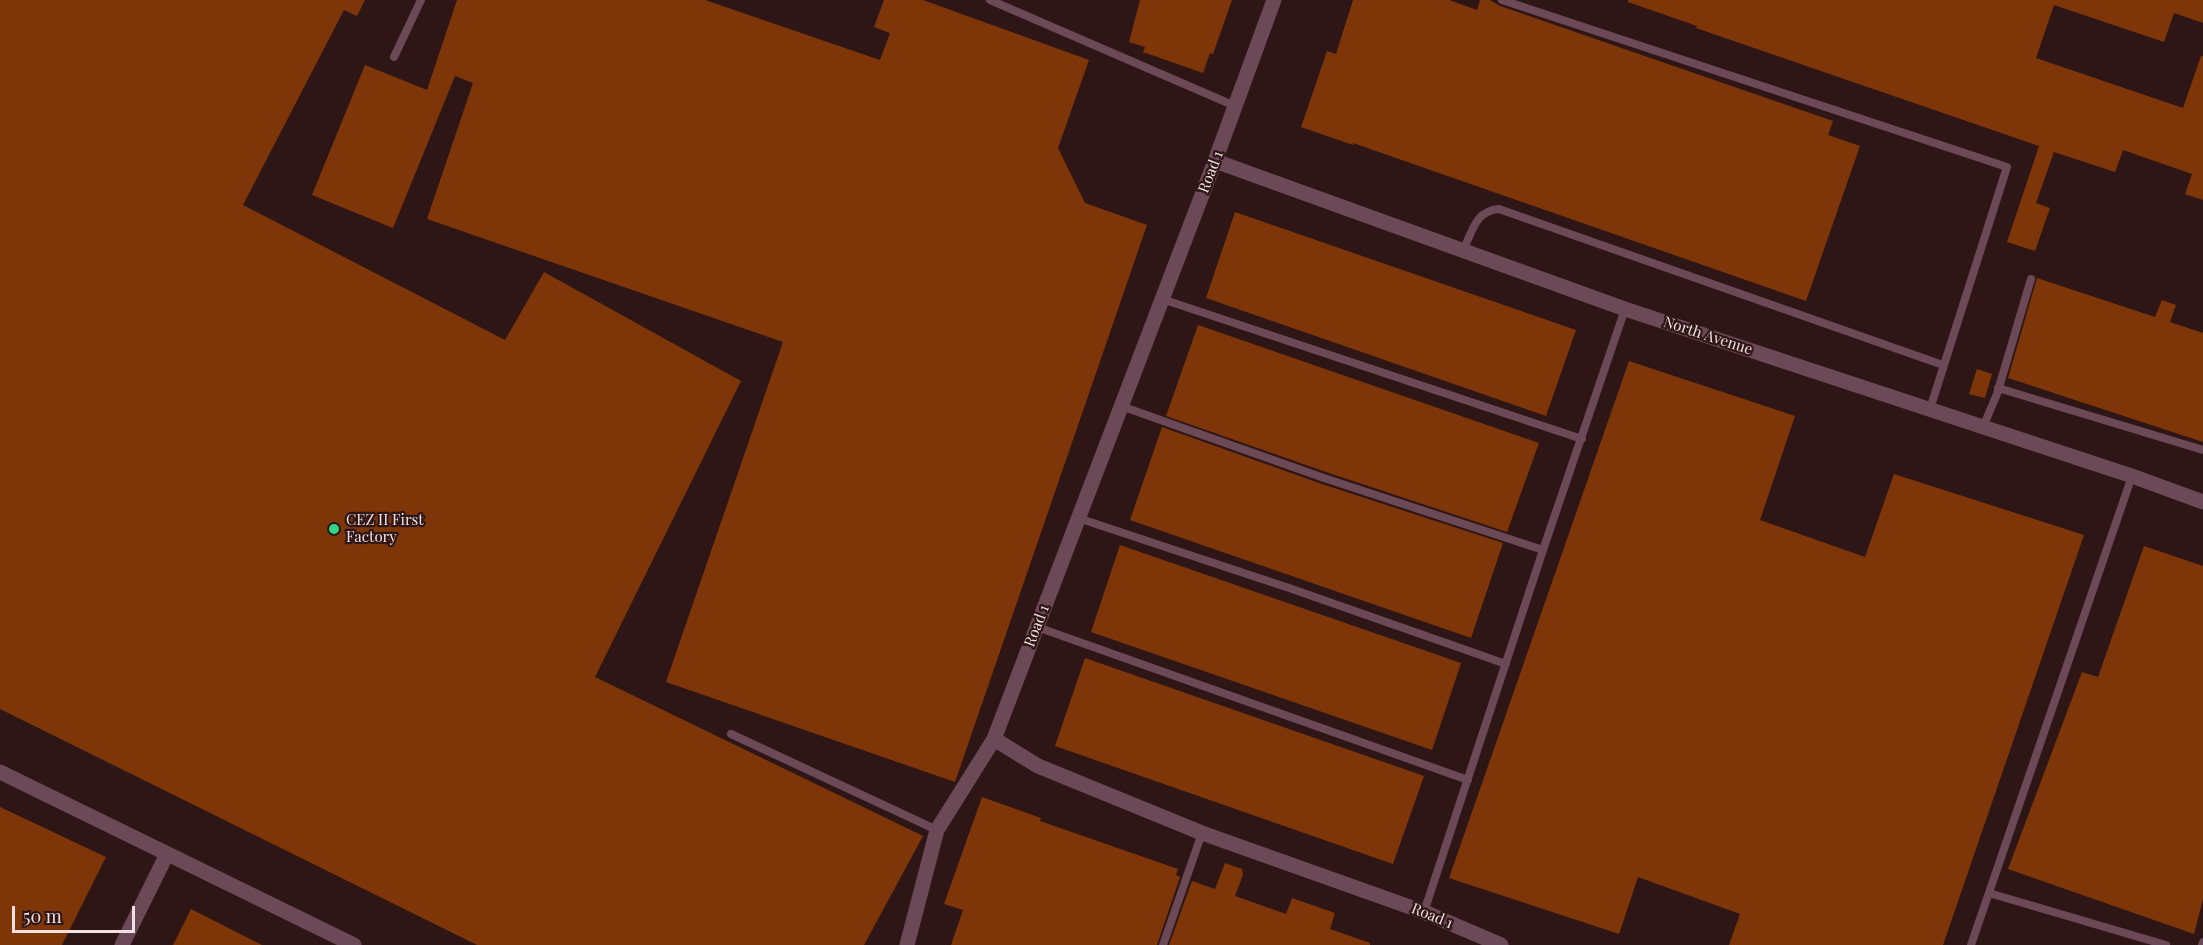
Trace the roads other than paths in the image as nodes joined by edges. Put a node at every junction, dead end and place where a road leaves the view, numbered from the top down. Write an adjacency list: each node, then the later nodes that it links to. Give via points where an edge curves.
1 (422, 0): 5 (lane)
2 (990, 0): 6 (lane)
3 (1274, 0): 6 (street, Road 1)
4 (1502, 0): 12 (lane, via 2007,167)
5 (394, 57)
6 (1235, 106): 7 (street, Road 1)
7 (1215, 161): 8 (street, North Avenue); 10 (street, Road 1)
8 (1463, 250): 11 (street, North Avenue); 12 (lane, via 1480,215 1499,209)
9 (2031, 279): 13 (lane)
10 (1162, 299): 14 (street, Road 1); 17 (lane)
11 (1625, 309): 15 (street, North Avenue); 17 (lane)
12 (1943, 365): 15 (lane)
13 (1998, 388): 16 (lane); 18 (lane)
14 (1121, 406): 21 (street, Road 1); 22 (lane, via 1324,478)
15 (1930, 409): 16 (street, North Avenue)
16 (1983, 427): 19 (street, North Avenue)
17 (1582, 439): 22 (lane)
18 (2203, 450)
19 (2132, 476): 20 (street, North Avenue); 32 (lane)
20 (2203, 502)
21 (1078, 518): 23 (street, Road 1); 24 (lane)
22 (1543, 549): 24 (lane)
23 (1037, 627): 26 (street, Road 1); 28 (lane)
24 (1506, 664): 28 (lane)
25 (731, 734): 29 (lane)
26 (994, 739): 29 (street); 30 (street, Road 1, via 1038,766)
27 (0, 772): 31 (street)
28 (1468, 780): 33 (lane)
29 (937, 830): 36 (street)
30 (1202, 833): 33 (street, Road 1); 37 (lane)
31 (167, 854): 34 (street); 35 (street)
32 (1989, 893): 39 (lane); 40 (lane)
33 (1424, 912): 38 (street, Road 1)
34 (122, 945)
35 (354, 945)
36 (907, 945)
37 (1163, 945)
38 (1501, 945)
39 (1971, 945)
40 (2166, 945)

